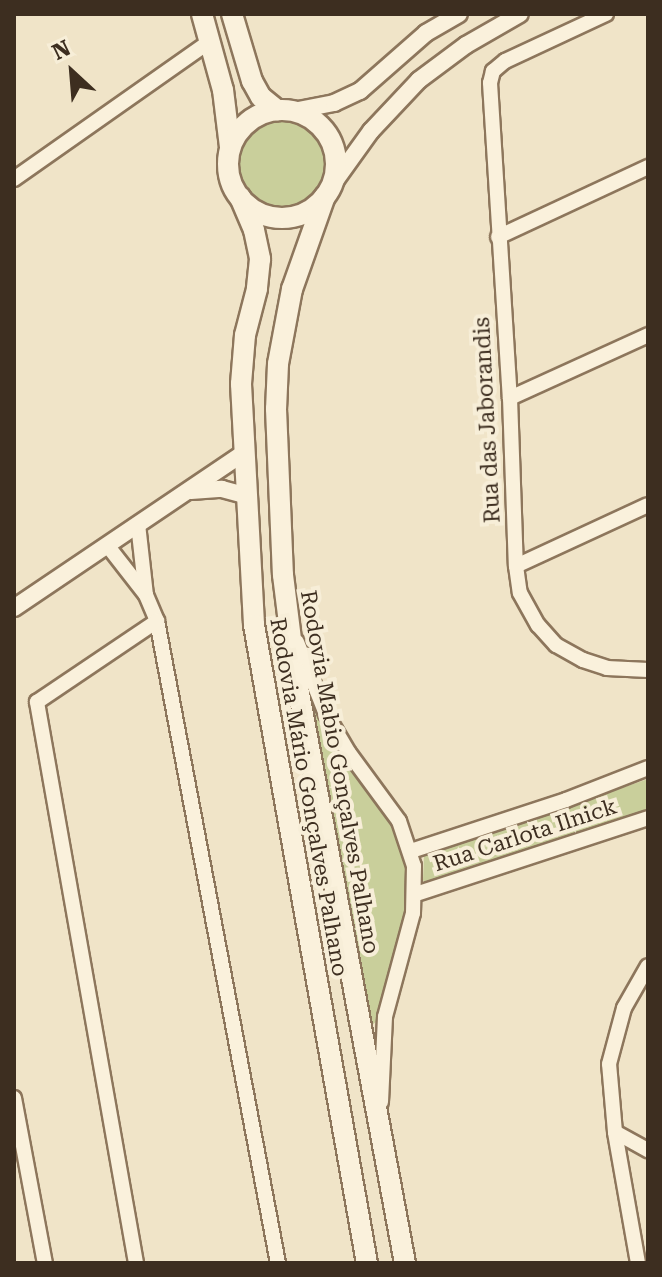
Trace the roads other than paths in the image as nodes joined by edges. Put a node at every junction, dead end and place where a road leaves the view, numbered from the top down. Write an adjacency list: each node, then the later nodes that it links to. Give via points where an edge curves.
1 (202, 14): 6 (main road)
2 (232, 14): 7 (main road, via 252,81 261,97)
3 (459, 14): 7 (street, via 426,33 360,91 334,103)
4 (520, 14): 11 (street, via 419,80 371,131)
5 (606, 14): 13 (street, Rua das Jaborandis, via 493,71)
6 (210, 41): 8 (main road); 10 (street)
7 (285, 111): 8 (main road, via 262,114 245,125); 11 (main road, via 320,125 331,141 336,169)
8 (230, 151): 12 (main road, via 229,171)
9 (648, 167): 13 (street)
10 (14, 179)
11 (328, 192): 12 (main road, via 311,209 283,217 263,214); 20 (main road, Rodovia Mabio Gonçalves Palhano, via 302,256 282,332 276,409)
12 (240, 197): 16 (main road, Rodovia Mário Gonçalves Palhano, via 260,259 243,350)
13 (498, 237): 15 (street, Rua das Jaborandis)
14 (648, 335): 15 (street)
15 (510, 398): 23 (street, Rua das Jaborandis)
16 (242, 454): 17 (street); 18 (main road, Rodovia Mário Gonçalves Palhano); 20 (main road, via 255,504 270,516)
17 (186, 492): 18 (street, via 222,489); 21 (street)
18 (245, 495): 41 (main road, Rodovia Mário Gonçalves Palhano, via 260,674)
19 (648, 505): 23 (street)
20 (280, 516): 26 (main road, Rodovia Mabio Gonçalves Palhano)
21 (138, 524): 22 (street); 24 (street)
22 (107, 545): 24 (street); 25 (street)
23 (516, 566): 28 (street, Rua das Jaborandis, via 520,593 556,645 607,668)
24 (146, 595): 27 (street)
25 (14, 608)
26 (286, 612): 31 (street, via 326,714 389,805); 35 (main road, Rodovia Mabio Gonçalves Palhano)
27 (157, 621): 39 (street, via 37,702); 40 (street)
28 (648, 670)
29 (648, 768): 31 (street)
30 (648, 818): 32 (street, Rua Carlota Ilnick)
31 (411, 851): 32 (street)
32 (416, 894): 35 (street, via 385,1017)
33 (648, 966): 36 (street, via 624,1008 612,1050)
34 (14, 1098): 38 (street)
35 (379, 1126): 42 (main road, Rodovia Mabio Gonçalves Palhano)
36 (615, 1132): 37 (street); 43 (street)
37 (648, 1150)
38 (45, 1263)
39 (136, 1263)
40 (278, 1263)
41 (367, 1263)
42 (405, 1263)
43 (638, 1263)

